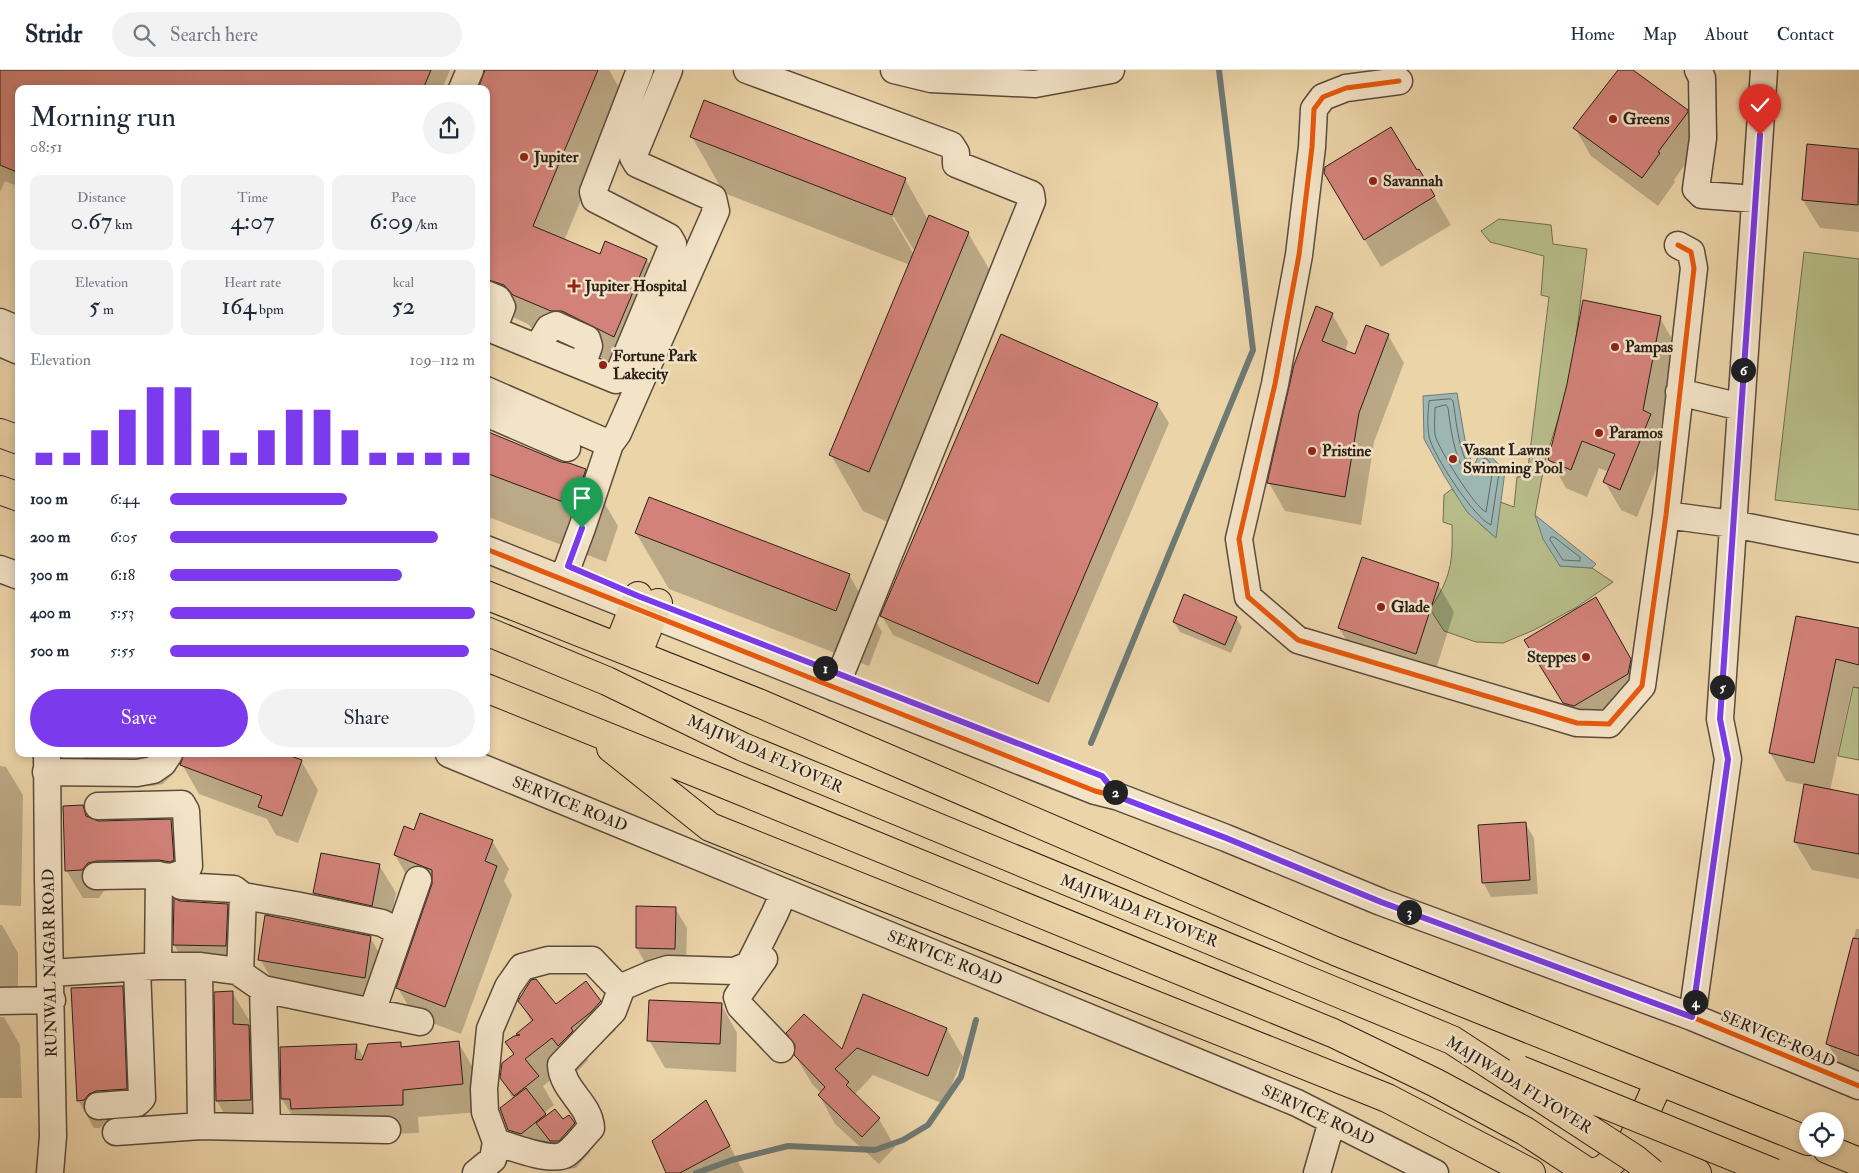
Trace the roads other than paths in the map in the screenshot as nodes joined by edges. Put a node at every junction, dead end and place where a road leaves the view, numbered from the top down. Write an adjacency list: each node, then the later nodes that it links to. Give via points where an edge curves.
1 (470, 70): 10 (street)
2 (640, 70): 16 (street, via 593,192 595,199 669,237 673,244 616,380)
3 (669, 70): 25 (street, via 633,157 637,164 713,198 716,211 618,433)
4 (747, 70): 41 (street, via 951,145 956,153 956,164 1031,194 1032,201)
5 (894, 70): 6 (street, via 931,79 1035,84)
6 (1111, 70)
7 (1698, 70): 11 (street, via 1702,78 1703,138 1696,189 1702,194)
8 (1764, 70): 11 (street)
9 (1399, 81): 29 (street, via 1346,88 1323,97 1314,109 1299,255 1275,384 1239,539 1248,597 1298,640 1578,723 1608,724 1642,686)
10 (464, 85)
11 (1755, 199): 21 (street)
12 (1678, 245): 20 (street, via 1691,252 1694,268)
13 (490, 296): 16 (street, via 498,299 502,307)
14 (0, 322): 15 (street)
15 (15, 328)
16 (490, 329)
17 (0, 343): 18 (street)
18 (15, 349)
19 (490, 392): 25 (street)
20 (1679, 392): 21 (street); 29 (street)
21 (1741, 407): 30 (street)
22 (490, 415): 26 (street)
23 (0, 432): 24 (highway)
24 (15, 438)
25 (610, 444): 35 (street)
26 (567, 448)
27 (0, 490): 28 (highway)
28 (15, 496)
29 (1666, 515): 30 (street)
30 (1733, 524): 33 (street); 63 (street, via 1720,719 1728,759)
31 (490, 533): 35 (street, SERVICE ROAD)
32 (490, 549): 35 (street, SERVICE ROAD)
33 (1859, 549)
34 (0, 569): 36 (street)
35 (566, 573): 38 (street, SERVICE ROAD)
36 (15, 575)
37 (490, 597): 40 (highway)
38 (646, 606): 40 (highway); 41 (street, SERVICE ROAD)
39 (490, 633): 65 (highway, MAJIWADA FLYOVER, bridge, via 607,680 743,747)
40 (627, 651): 67 (highway, via 770,708 1335,951)
41 (837, 681): 63 (street, SERVICE ROAD, via 1102,776 1119,797 1381,902)
42 (490, 690): 43 (highway)
43 (589, 730): 84 (highway, via 710,828 1387,1098); 85 (highway, via 1333,1033 1525,1131)
44 (167, 757): 46 (street, via 153,770 137,773)
45 (456, 757): 51 (street, SERVICE ROAD)
46 (47, 763): 56 (street, RUNWAL NAGAR ROAD)
47 (98, 806): 49 (street, via 182,804 186,811 189,866 186,872)
48 (96, 876): 49 (street)
49 (165, 876): 52 (street, via 181,886 234,889); 55 (street)
50 (418, 880): 53 (street)
51 (791, 895): 58 (street, via 776,913 748,965 734,971 668,970); 66 (street, via 775,944 737,997 740,1006); 70 (street, SERVICE ROAD, via 1297,1103)
52 (243, 896): 53 (street, via 382,923); 57 (street)
53 (399, 932): 62 (street)
54 (199, 966): 55 (street); 57 (street); 71 (street)
55 (147, 967): 56 (street); 69 (street, via 142,1098 137,1103)
56 (51, 973): 60 (street, RUNWAL NAGAR ROAD)
57 (240, 973): 59 (street)
58 (622, 987): 76 (street, via 613,1011 561,1065 561,1076 590,1119 591,1128 565,1155 554,1157); 76 (street, via 592,960 548,960 522,967 508,986 490,1029 485,1112)
59 (263, 989): 62 (street); 72 (street)
60 (52, 1000): 61 (street); 80 (street, RUNWAL NAGAR ROAD, via 54,1136)
61 (0, 1001)
62 (372, 1012): 64 (street)
63 (1692, 1017): 68 (street, SERVICE ROAD)
64 (420, 1022)
65 (1452, 1040): 87 (highway, MAJIWADA FLYOVER, bridge); 89 (highway, bridge)
66 (781, 1049)
67 (1659, 1082): 75 (highway); 77 (highway)
68 (1859, 1086)
69 (98, 1106)
70 (1332, 1121): 82 (street); 83 (street, SERVICE ROAD)
71 (202, 1126): 72 (street); 74 (street)
72 (266, 1128): 73 (street)
73 (387, 1130)
74 (116, 1132)
75 (1799, 1137)
76 (496, 1142): 81 (street, via 493,1159)
77 (1631, 1144): 86 (highway, via 1604,1169); 88 (highway)
78 (1844, 1156): 79 (highway)
79 (1859, 1162)
80 (50, 1173)
81 (476, 1173)
82 (1317, 1173)
83 (1435, 1173)
84 (1531, 1173)
85 (1589, 1173)
86 (1593, 1173)
87 (1652, 1173)
88 (1697, 1173)
89 (1774, 1173)

